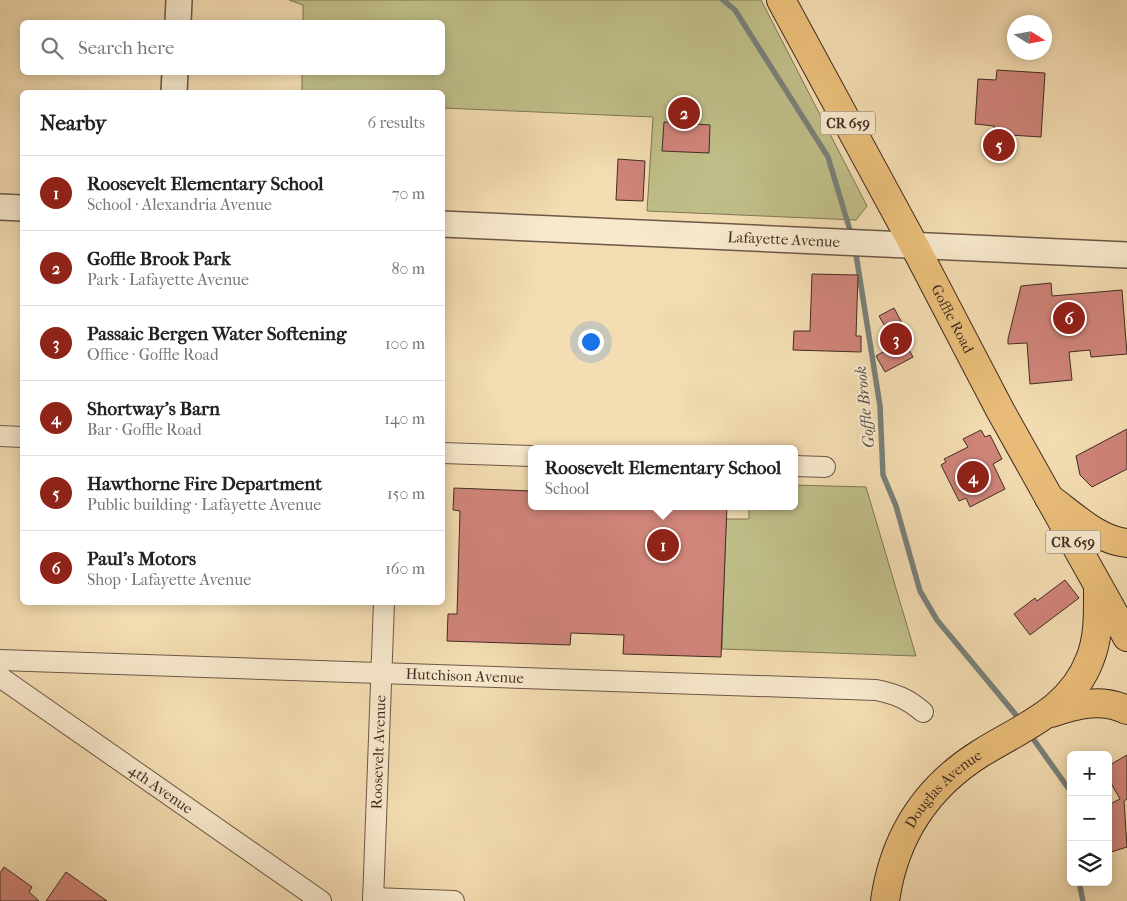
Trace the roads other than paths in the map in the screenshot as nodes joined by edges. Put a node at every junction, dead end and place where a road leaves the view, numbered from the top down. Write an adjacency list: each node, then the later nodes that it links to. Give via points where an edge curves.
1 (180, 0): 3 (street)
2 (781, 0): 9 (main road, Goffle Road / CR 659)
3 (178, 20)
4 (175, 75): 5 (street)
5 (174, 90)
6 (0, 208): 7 (street)
7 (20, 208)
8 (445, 224): 9 (street, Lafayette Avenue)
9 (915, 247): 10 (street, Lafayette Avenue); 17 (main road, Goffle Road / CR 659)
10 (1127, 255)
11 (0, 436): 12 (street)
12 (20, 437)
13 (445, 452): 14 (street)
14 (528, 456)
15 (798, 466): 16 (street)
16 (825, 468)
17 (1049, 498): 18 (main road, via 1105,537); 19 (main road, Goffle Road / CR 659)
18 (1127, 543)
19 (1098, 586): 21 (main road, Goffle Road / CR 659); 27 (main road, via 1097,636 1090,659 1065,700)
20 (384, 605): 23 (street, Roosevelt Avenue)
21 (1127, 637)
22 (0, 660): 23 (street, Hutchison Avenue)
23 (380, 671): 26 (street, Hutchison Avenue, via 876,690 895,693); 28 (street, Roosevelt Avenue)
24 (0, 677): 29 (street, 4th Avenue)
25 (1127, 710): 27 (main road, via 1091,702)
26 (923, 712)
27 (1043, 717): 31 (main road, Douglas Avenue, via 957,770 937,788 903,835 893,860)
28 (373, 900): 30 (street)
29 (321, 901)
30 (454, 901)
31 (885, 901)

